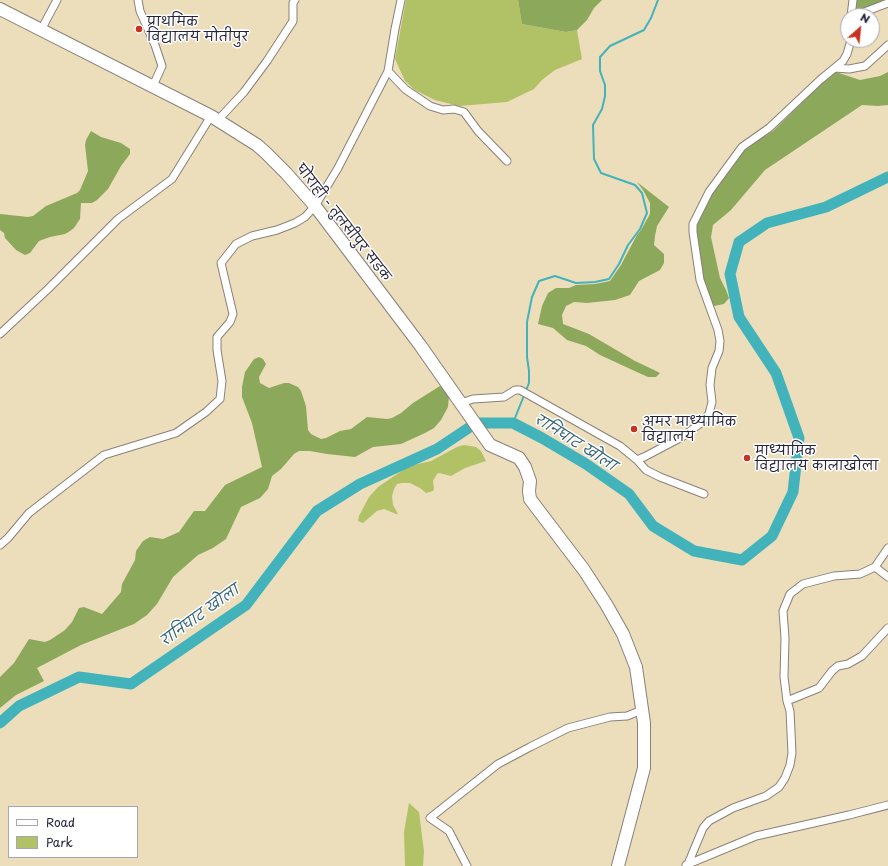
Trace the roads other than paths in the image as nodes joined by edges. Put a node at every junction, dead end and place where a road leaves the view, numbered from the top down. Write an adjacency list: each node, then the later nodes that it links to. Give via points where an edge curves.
1 (57, 0): 8 (street)
2 (138, 0): 13 (street, via 162,66)
3 (295, 0): 14 (street, via 293,21 267,61 244,92)
4 (401, 0): 12 (street)
5 (888, 3): 6 (street)
6 (875, 8)
7 (0, 9): 8 (main road, घोराही - तुलसीपुर सडक)
8 (41, 30): 13 (main road, घोराही - तुलसीपुर सडक)
9 (888, 45): 11 (street, via 865,66)
10 (849, 48): 11 (street, via 843,61)
11 (835, 68): 19 (street, via 769,128 742,147 709,192 698,213 693,224 693,232 700,280 720,341 712,368 712,402 709,414 701,423 682,437)
12 (388, 70): 15 (street, via 405,89 430,106 464,112 478,131); 16 (street, via 338,168)
13 (153, 86): 14 (main road, घोराही - तुलसीपुर सडक)
14 (214, 118): 16 (main road, घोराही - तुलसीपुर सडक, via 257,145 295,182); 17 (street, via 172,179 118,219)
15 (507, 160)
16 (315, 206): 18 (main road, घोराही - तुलसीपुर सडक); 21 (street, via 295,223 252,236 236,244 221,263 233,314 230,322 217,337 222,380 220,399 176,433 104,455 29,513)
17 (0, 334)
18 (461, 403): 19 (street, via 473,399 504,397 515,390 520,390 620,446); 27 (main road, घोराही - तुलसीपुर सडक, via 490,445 518,458 525,467 530,481 530,499 584,570 624,634 636,667)
19 (637, 460): 20 (street, via 646,470)
20 (704, 494)
21 (0, 544)
22 (888, 548): 23 (street)
23 (875, 567): 24 (street); 26 (street, via 860,574 834,576 803,584 790,594 783,612)
24 (888, 577)
25 (888, 628): 26 (street, via 862,656 832,671 819,688)
26 (787, 701): 29 (street, via 790,711 792,753 790,765 779,787 766,796 733,808 709,822 703,828)
27 (642, 710): 30 (street, via 626,716 610,717 568,728 530,747 498,764 430,818 449,830); 31 (main road, via 644,768)
28 (888, 805): 29 (street, via 756,836)
29 (686, 865)
30 (468, 866)
31 (618, 866)

